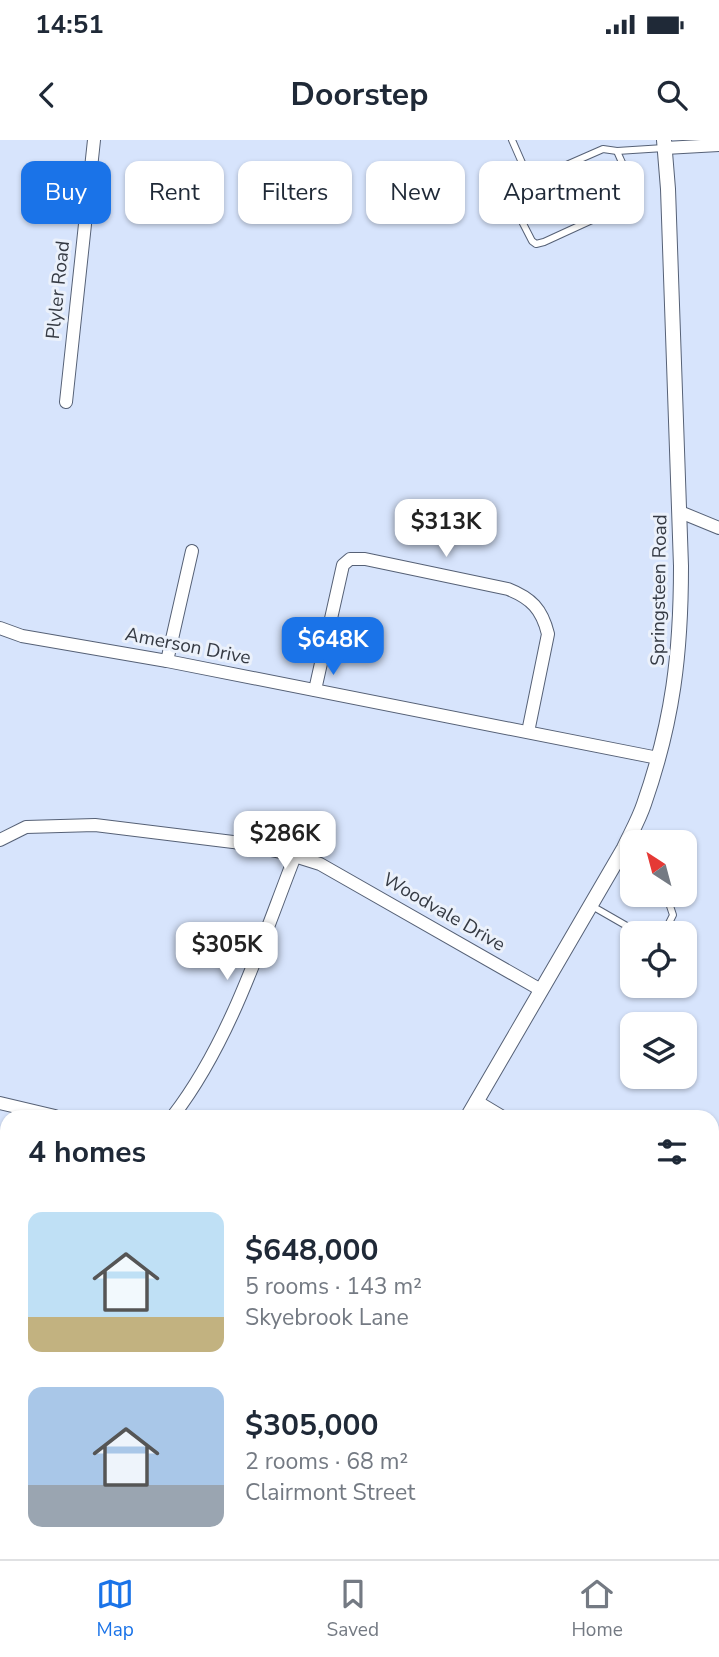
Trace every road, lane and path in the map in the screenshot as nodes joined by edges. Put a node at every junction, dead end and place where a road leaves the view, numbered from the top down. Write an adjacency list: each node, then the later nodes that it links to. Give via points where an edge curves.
1 (94, 140): 11 (street, Plyler Road)
2 (512, 140): 6 (lane)
3 (665, 144): 4 (street); 5 (lane); 12 (street, Springsteen Road)
4 (719, 145)
5 (617, 151): 7 (lane, via 603,149); 8 (lane)
6 (521, 161)
7 (576, 161)
8 (621, 161)
9 (523, 224): 10 (lane, via 532,241 540,243)
10 (583, 224)
11 (66, 402)
12 (680, 512): 13 (street); 19 (street, Springsteen Road, via 678,665)
13 (719, 528)
14 (192, 551): 16 (street)
15 (0, 628): 16 (street, Amerson Drive, via 22,636)
16 (167, 661): 17 (street, Amerson Drive)
17 (315, 690): 18 (street, Amerson Drive); 18 (street, via 343,565 350,559 365,559 508,589 537,606 548,634)
18 (528, 732): 19 (street, Amerson Drive)
19 (658, 758): 20 (street, Springsteen Road)
20 (635, 830)
21 (0, 840): 22 (street, Woodvale Drive, via 26,827 95,825 233,842)
22 (295, 856): 26 (street, Woodvale Drive, via 320,864); 30 (street, via 235,1006 193,1091)
23 (620, 861): 24 (street, Springsteen Road)
24 (592, 906): 25 (lane); 26 (street, Springsteen Road)
25 (620, 922)
26 (541, 990): 27 (street, Springsteen Road)
27 (476, 1101): 31 (street, Springsteen Road); 32 (street)
28 (0, 1103): 29 (street)
29 (30, 1110)
30 (178, 1110)
31 (471, 1110)
32 (491, 1110)

